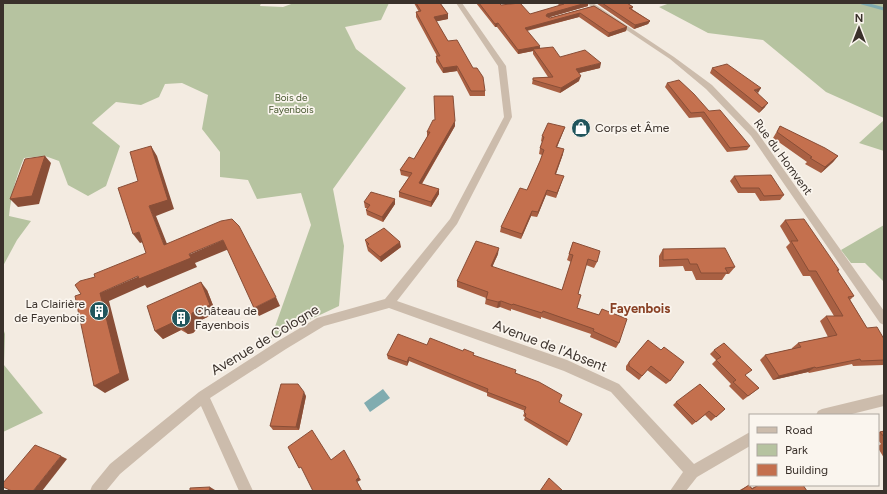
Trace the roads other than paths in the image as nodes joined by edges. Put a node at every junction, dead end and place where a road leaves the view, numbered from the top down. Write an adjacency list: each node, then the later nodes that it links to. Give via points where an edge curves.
1 (459, 3): 3 (street, via 502,66 508,117 454,221)
2 (589, 3): 4 (street, Rue du Homvent, via 672,58 709,87 754,134)
3 (389, 303): 5 (street, Avenue de Cologne, via 320,322); 9 (street, Avenue de l'Absent, via 567,366 615,388)
4 (884, 320)
5 (204, 396): 10 (street, Avenue de Cologne, via 115,469); 11 (street)
6 (884, 400): 7 (street)
7 (826, 414)
8 (749, 440): 9 (street)
9 (692, 472): 12 (street)
10 (96, 491)
11 (246, 491)
12 (676, 491)

